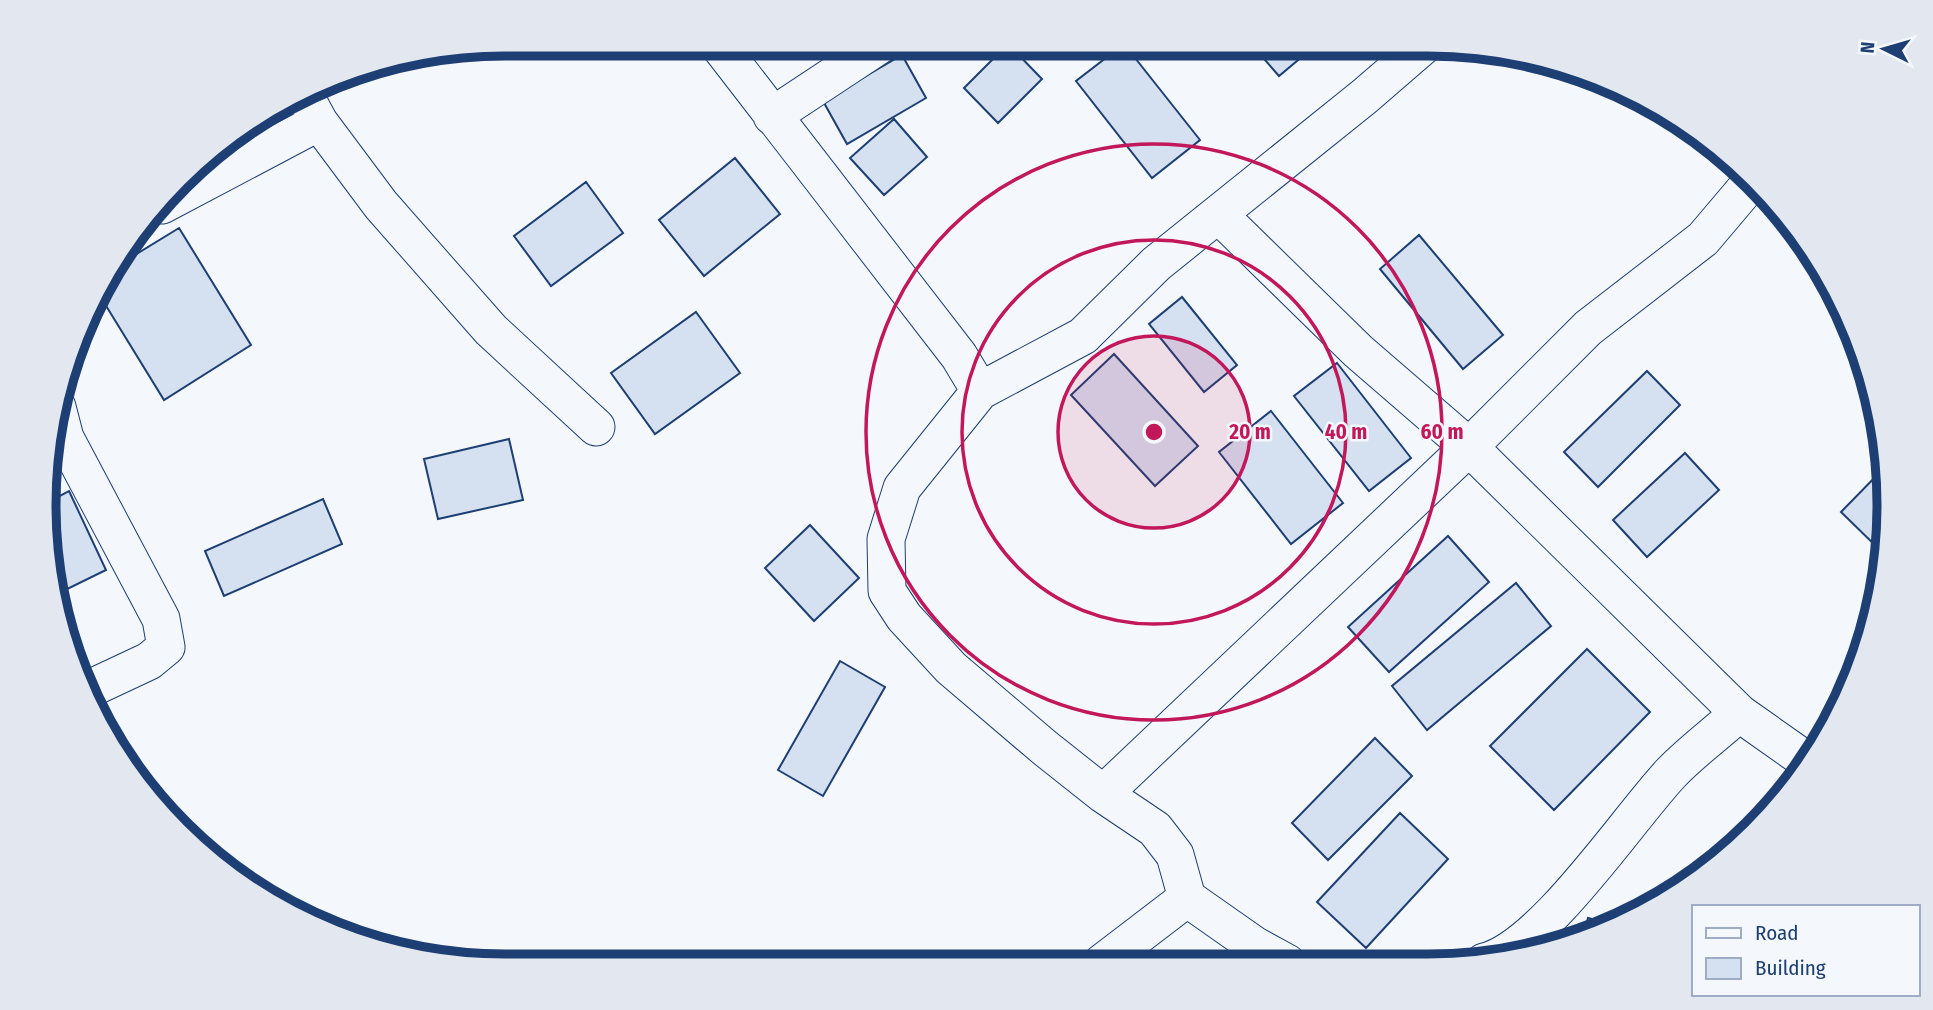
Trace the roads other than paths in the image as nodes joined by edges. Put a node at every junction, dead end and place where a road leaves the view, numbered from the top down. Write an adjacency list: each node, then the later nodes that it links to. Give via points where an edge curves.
1 (727, 56): 5 (street)
2 (863, 56): 5 (street)
3 (1411, 56): 8 (street)
4 (312, 109): 6 (street); 10 (street, via 381,205 491,330)
5 (772, 116): 9 (street, via 959,356)
6 (187, 189)
7 (1746, 189): 12 (street, via 1703,239 1588,328)
8 (1219, 215): 9 (street, via 1156,264 1083,336); 12 (street, via 1357,351)
9 (980, 391): 16 (street, via 902,488 886,539 887,591 904,617 951,668)
10 (596, 427)
11 (63, 430): 13 (street, via 161,619 166,647 149,661)
12 (1468, 447): 14 (street); 16 (street)
13 (94, 687)
14 (1739, 713): 15 (street); 18 (street, via 1672,772 1546,921)
15 (1800, 756)
16 (1103, 794): 17 (street, via 1155,829 1175,855)
17 (1187, 898): 19 (street); 20 (street)
18 (1516, 945)
19 (1114, 954)
20 (1270, 954)

